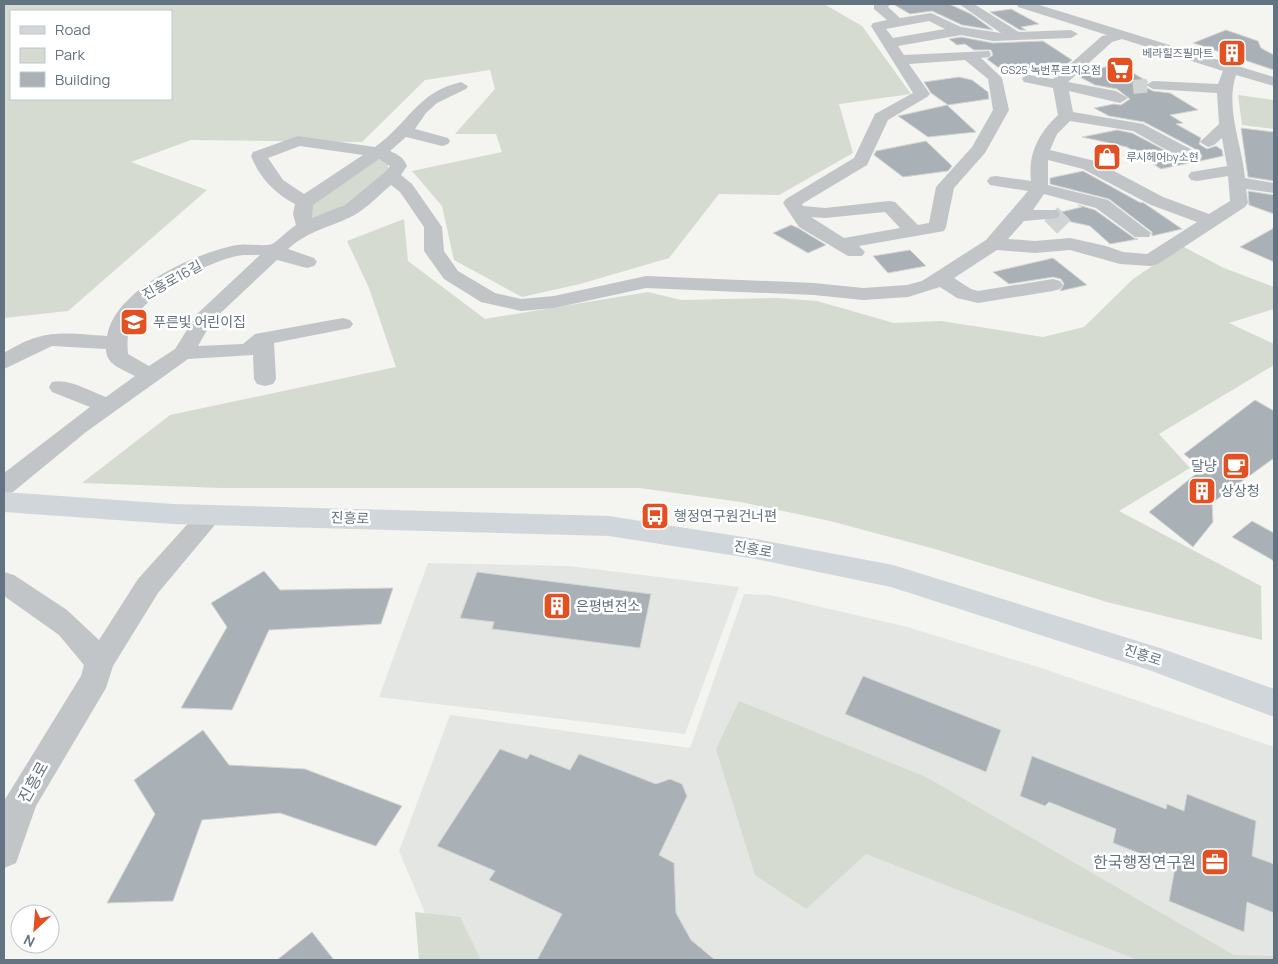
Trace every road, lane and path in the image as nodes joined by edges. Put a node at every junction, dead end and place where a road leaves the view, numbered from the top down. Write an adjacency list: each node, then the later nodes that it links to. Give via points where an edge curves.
1 (884, 4): 5 (street, via 879,6)
2 (965, 4): 9 (street)
3 (1024, 4): 8 (street)
4 (1061, 20): 7 (street)
5 (897, 23): 6 (street, via 931,17); 11 (street, via 878,26)
6 (960, 31): 9 (street, via 993,37); 11 (street)
7 (1071, 34): 9 (street); 10 (street)
8 (1125, 34): 10 (street); 15 (street)
9 (1016, 36)
10 (1102, 42): 19 (street)
11 (888, 43): 14 (street)
12 (996, 53): 13 (street)
13 (968, 55): 14 (street); 17 (street)
14 (899, 60): 17 (street); 42 (street, via 922,94 881,117 861,161 792,202)
15 (1231, 69): 16 (street); 24 (street)
16 (1248, 74): 20 (street); 36 (street, via 1245,83 1231,96)
17 (995, 78): 44 (street, via 1001,110 979,149 945,187 937,227)
18 (1029, 79): 19 (street)
19 (1060, 82): 23 (street, via 1114,89); 25 (street); 26 (street)
20 (1274, 82)
21 (1153, 85): 24 (street)
22 (461, 86): 28 (street, via 432,100)
23 (1133, 87)
24 (1224, 89): 27 (street)
25 (1120, 98)
26 (1066, 116): 32 (street, via 1050,131); 33 (street, via 1137,127)
27 (1227, 125): 30 (street); 36 (street)
28 (404, 131): 29 (street); 31 (street)
29 (442, 140)
30 (1208, 142)
31 (377, 152): 34 (street, via 396,160 398,166); 40 (street); 40 (street, via 298,141 259,156 264,170 283,191)
32 (1040, 153): 38 (street); 43 (street, via 1088,165 1175,212)
33 (1192, 157)
34 (391, 176): 45 (street, via 351,209); 53 (street, via 406,188 433,227 434,251 451,275 488,298 522,305 554,302 646,282 863,294 908,291)
35 (1198, 176): 36 (street)
36 (1241, 179): 39 (street); 43 (street, via 1238,203)
37 (996, 181): 38 (street)
38 (1040, 188): 41 (street); 47 (street, via 1102,204)
39 (1274, 188)
40 (305, 202): 45 (street, via 301,209)
41 (1019, 216): 48 (street); 50 (street)
42 (800, 221): 44 (street, via 825,213 889,206); 46 (street, via 847,248)
43 (1210, 221): 48 (street, via 1151,260 1120,258)
44 (908, 225): 46 (street)
45 (306, 227): 49 (street)
46 (879, 229): 51 (street)
47 (1142, 233)
48 (1066, 236): 50 (street, via 1035,247)
49 (277, 250): 52 (street, via 284,256); 57 (street, 진흥로16길, via 239,250 201,263 170,280 135,302 122,321); 58 (street, via 204,318)
50 (996, 251): 53 (street)
51 (893, 252)
52 (307, 262)
53 (941, 278): 54 (street, via 964,294 978,297)
54 (1053, 285)
55 (343, 324): 56 (street)
56 (263, 339): 58 (street, via 248,350); 61 (street)
57 (116, 343): 59 (street, via 50,339 28,347); 60 (street, via 117,357)
58 (183, 353): 60 (street)
59 (4, 362)
60 (150, 376): 63 (street)
61 (265, 379)
62 (60, 387): 63 (street)
63 (108, 406): 64 (street)
64 (4, 486)
65 (4, 502): 66 (main road, 진흥로)
66 (211, 514): 68 (street, 진흥로, via 148,586); 69 (main road, 진흥로, via 609,526 756,549 893,576 1160,660)
67 (4, 582): 68 (street, via 29,602 63,622 86,644)
68 (99, 664): 70 (street, 진흥로, via 95,679 21,801)
69 (1274, 702)
70 (4, 852)

